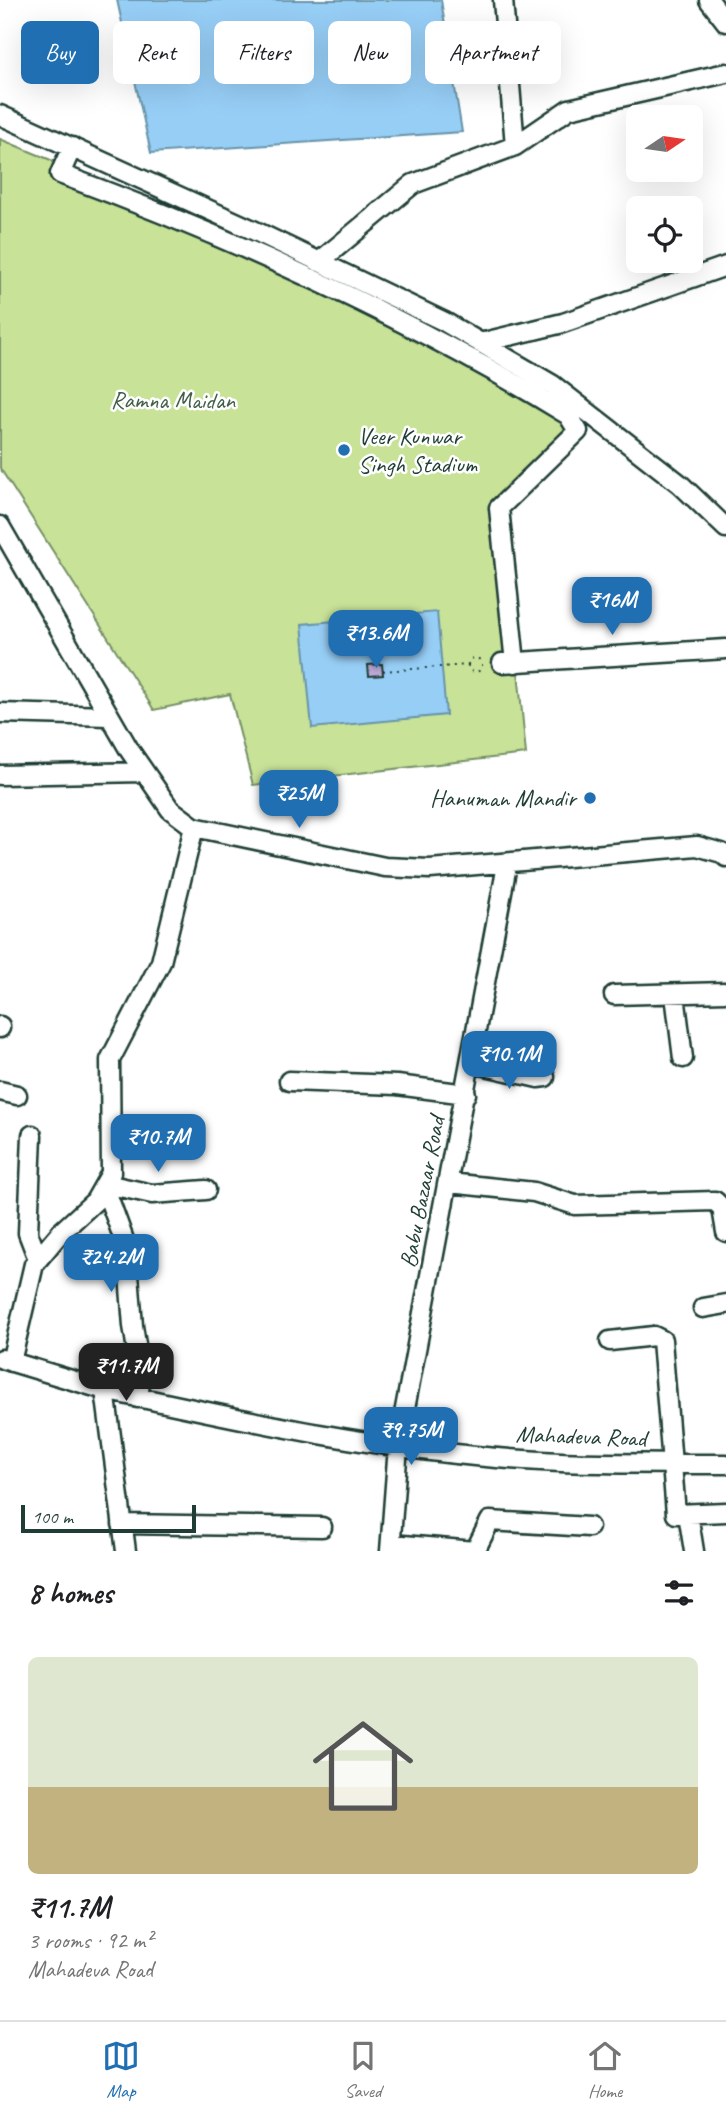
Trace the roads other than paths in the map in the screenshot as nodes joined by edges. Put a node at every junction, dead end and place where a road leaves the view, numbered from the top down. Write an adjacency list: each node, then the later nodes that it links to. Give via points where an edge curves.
1 (503, 0): 6 (street)
2 (709, 0): 3 (street)
3 (726, 22)
4 (726, 73): 6 (street, via 569,109)
5 (0, 116): 7 (street)
6 (514, 146): 8 (street, via 413,184)
7 (72, 147): 8 (street); 14 (street, via 60,174 177,218 410,326 568,415 578,431 499,508 508,663)
8 (319, 262): 10 (street)
9 (726, 266): 10 (street, via 563,323)
10 (480, 343): 12 (street, via 553,385 680,484)
11 (0, 526): 13 (street)
12 (726, 528)
13 (7, 551): 16 (street)
14 (726, 649)
15 (0, 713): 16 (street)
16 (110, 716): 17 (street)
17 (144, 772): 18 (street); 19 (street, via 170,809)
18 (0, 775)
19 (194, 827): 23 (street, via 385,867); 34 (street, via 161,962 110,1060 113,1148)
20 (726, 839): 21 (street)
21 (709, 849): 22 (street); 23 (street, via 697,846)
22 (726, 857)
23 (507, 865): 28 (street, Babu Bazaar Road)
24 (726, 992): 26 (street)
25 (614, 995): 26 (street)
26 (675, 995): 27 (street)
27 (683, 1058)
28 (472, 1063): 29 (street); 31 (street, Babu Bazaar Road)
29 (545, 1077)
30 (289, 1081): 31 (street, via 407,1086)
31 (466, 1094): 33 (street, Babu Bazaar Road)
32 (32, 1135): 37 (street, via 28,1233)
33 (449, 1183): 36 (street, via 534,1192 575,1205 715,1201 722,1208); 44 (street, Babu Bazaar Road)
34 (105, 1186): 35 (street, via 152,1194); 37 (street); 43 (street, via 127,1248 141,1375)
35 (206, 1190)
36 (726, 1232)
37 (38, 1259): 41 (street)
38 (726, 1304): 39 (street)
39 (703, 1308)
40 (610, 1341): 45 (street, via 654,1336 662,1340)
41 (5, 1360): 42 (street, Mahadeva Road)
42 (104, 1390): 43 (street, Mahadeva Road); 49 (street)
43 (138, 1398): 44 (street, Mahadeva Road)
44 (398, 1446): 45 (street, Mahadeva Road, via 524,1460); 52 (street, Babu Bazaar Road)
45 (672, 1463): 46 (street, Mahadeva Road); 48 (street, via 676,1514)
46 (726, 1464)
47 (726, 1512): 48 (street)
48 (688, 1514): 54 (street)
49 (122, 1524): 50 (street); 53 (street)
50 (321, 1527)
51 (589, 1527): 52 (street, via 490,1521 475,1551)
52 (390, 1547)
53 (125, 1551)
54 (694, 1551)

